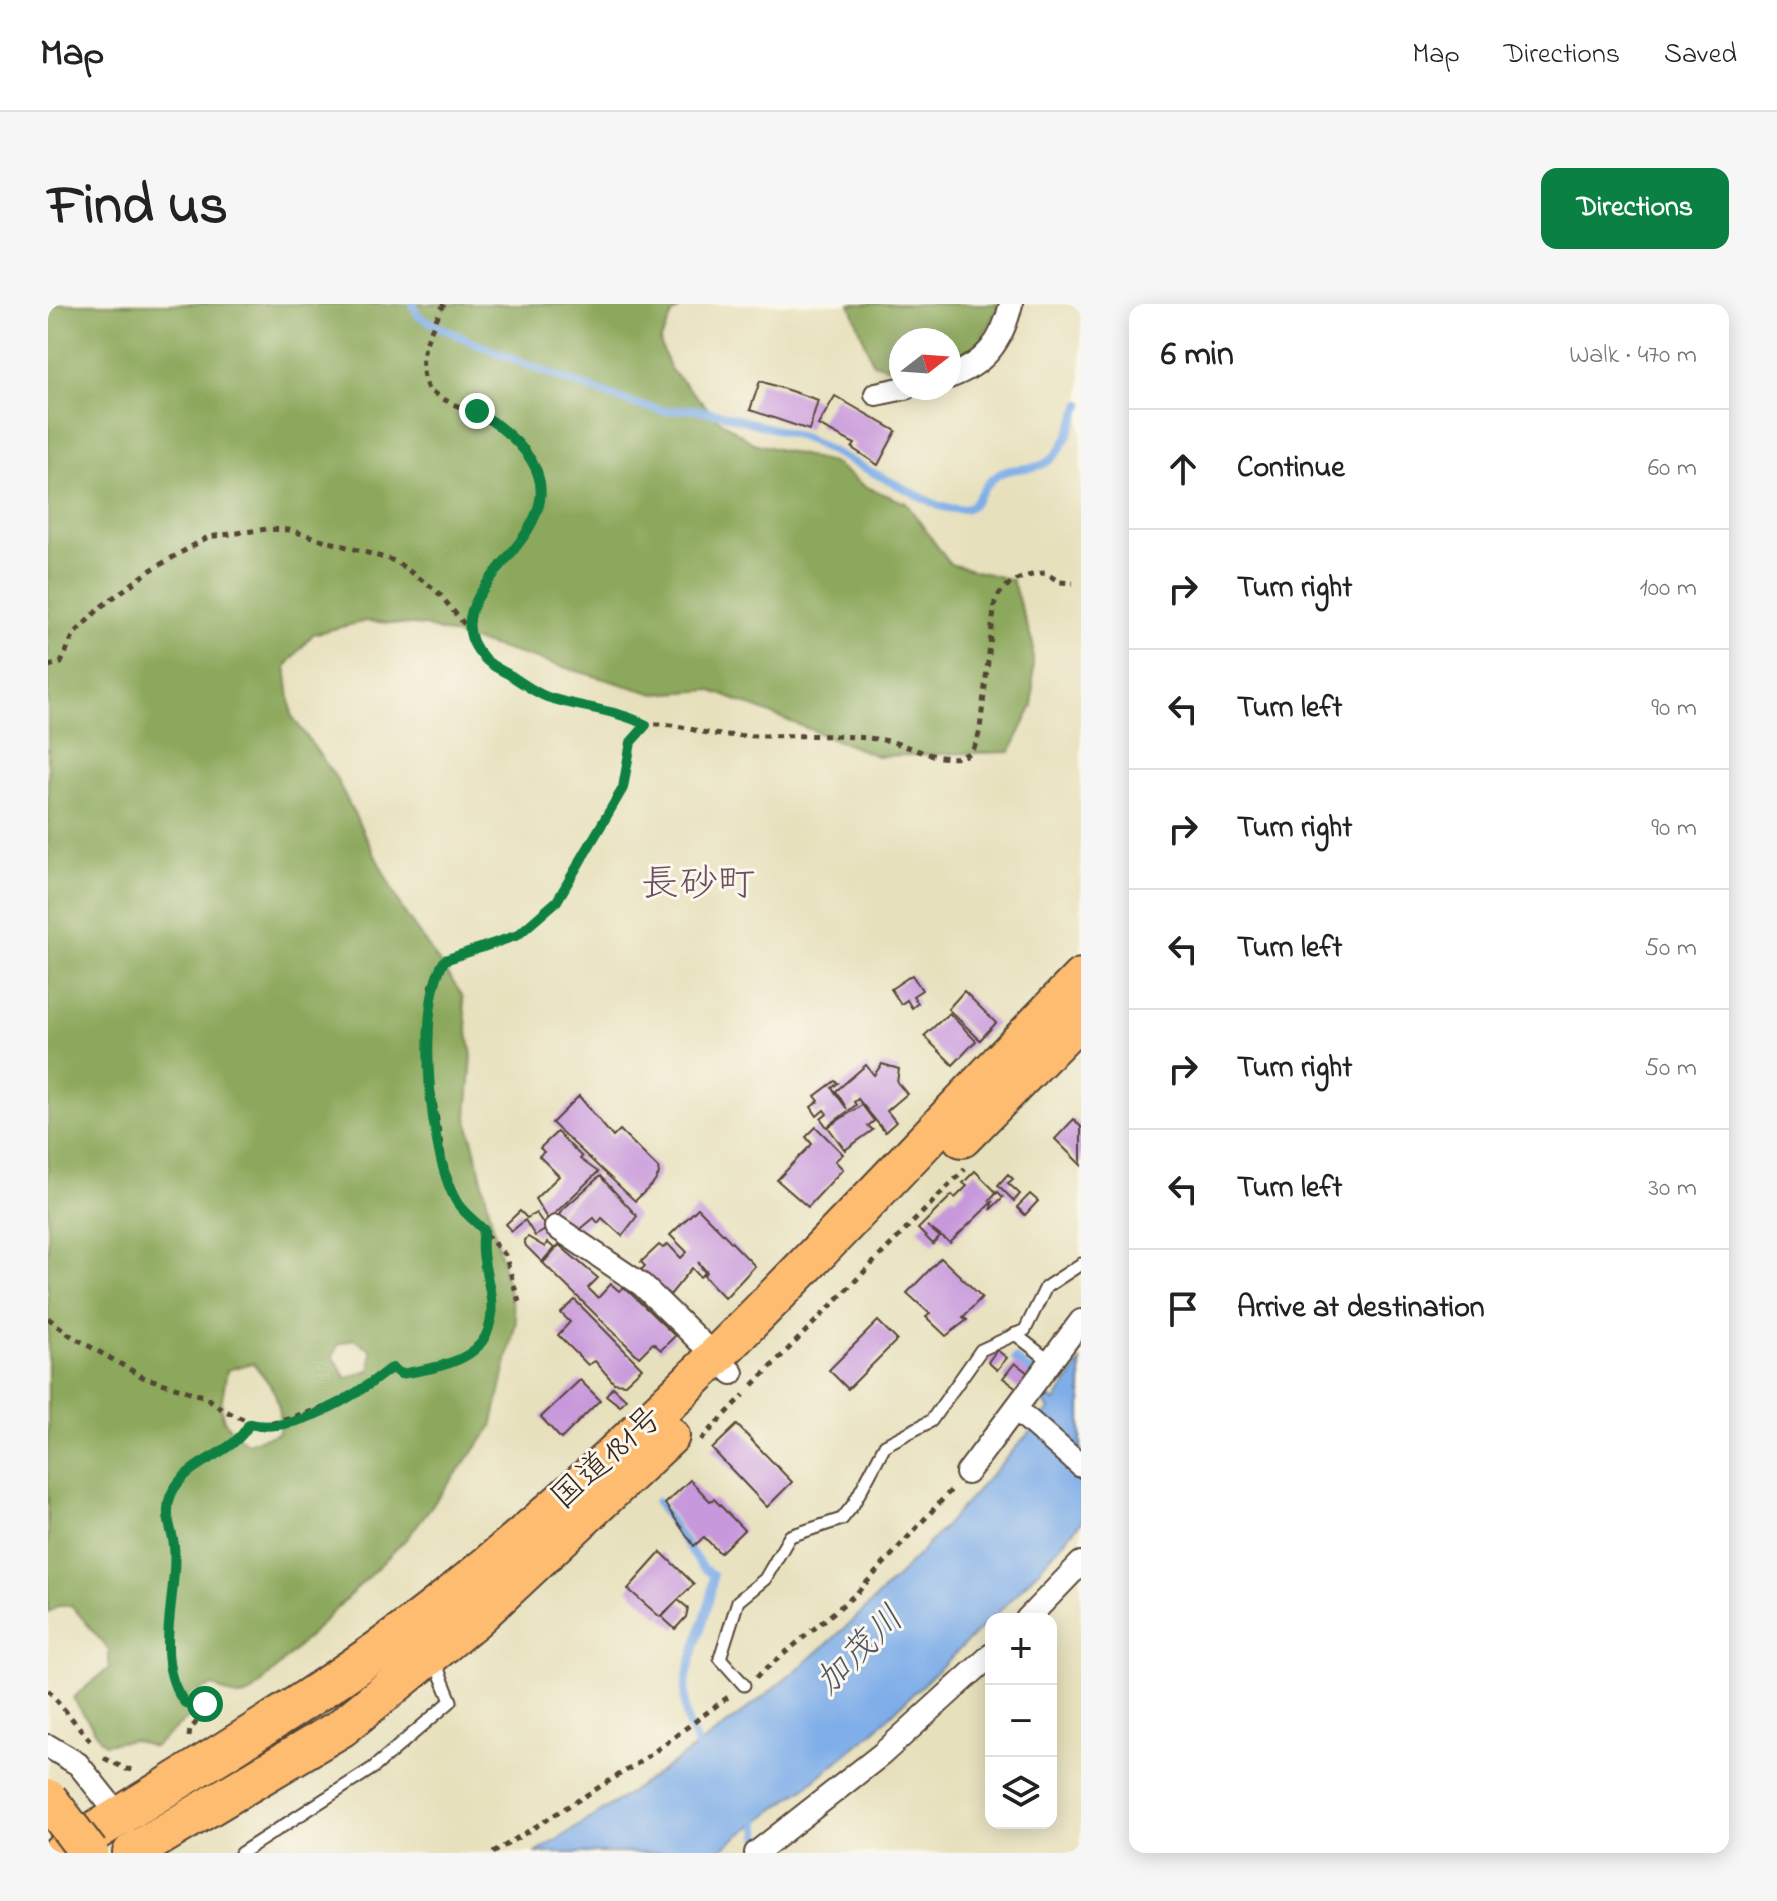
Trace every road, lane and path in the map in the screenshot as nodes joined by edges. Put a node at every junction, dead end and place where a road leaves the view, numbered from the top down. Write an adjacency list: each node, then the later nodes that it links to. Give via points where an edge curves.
1 (444, 304): 7 (path, via 423,346 422,376 428,389 477,411 511,436 533,459 542,486 536,518 479,598)
2 (1011, 304): 3 (street, via 988,356)
3 (961, 373)
4 (889, 391): 5 (street)
5 (876, 394)
6 (1073, 583): 9 (path, via 1045,573 1000,590 980,729 975,748 966,755 937,756 884,740 722,735)
7 (471, 632): 8 (path, via 436,590 395,561 289,530 257,530 208,537 151,570 102,606 74,634 61,663); 9 (path, via 486,660 544,696 632,716)
8 (48, 666)
9 (646, 725): 13 (path, via 631,742 623,788 557,901 518,935 445,960 436,973 428,1046 437,1139 458,1204)
10 (1081, 978): 20 (highway, 国道181号)
11 (1081, 1017): 20 (highway, 国道181号)
12 (556, 1227): 20 (street, via 642,1285)
13 (484, 1230): 15 (path, via 505,1255); 22 (path, via 483,1262 492,1312 477,1350 430,1369 401,1374 393,1368 322,1411 278,1423)
14 (1081, 1264): 18 (lane, via 1046,1287 1030,1324)
15 (519, 1302)
16 (48, 1318): 22 (path, via 143,1377 206,1397)
17 (1081, 1321): 19 (street)
18 (1015, 1334): 19 (lane); 29 (lane, via 976,1355 931,1421 885,1445 842,1519 790,1536 765,1579 738,1601 720,1658)
19 (1051, 1362): 21 (street)
20 (723, 1365): 27 (highway, 国道181号, via 625,1481); 35 (highway, 国道181号, via 444,1601 272,1723)
21 (1017, 1410): 23 (street); 24 (street)
22 (249, 1424): 31 (path, via 236,1440 179,1481 169,1497 175,1580 169,1642 180,1695 185,1703 205,1704 190,1730 188,1746)
23 (1081, 1466)
24 (967, 1473)
25 (1081, 1563): 26 (street)
26 (1033, 1613)
27 (432, 1654): 37 (highway, 国道181号, via 341,1728); 40 (lane, via 451,1701 361,1777)
28 (985, 1660): 41 (street, via 882,1754)
29 (744, 1685)
30 (48, 1690): 33 (path, via 104,1758 126,1769)
31 (201, 1739)
32 (48, 1746): 35 (street, via 78,1764)
33 (145, 1770)
34 (48, 1799): 39 (highway, bridge)
35 (120, 1816): 37 (street); 38 (highway, 国道181号)
36 (48, 1833): 38 (highway)
37 (137, 1850)
38 (62, 1853)
39 (89, 1853)
40 (241, 1853)
41 (756, 1853)

